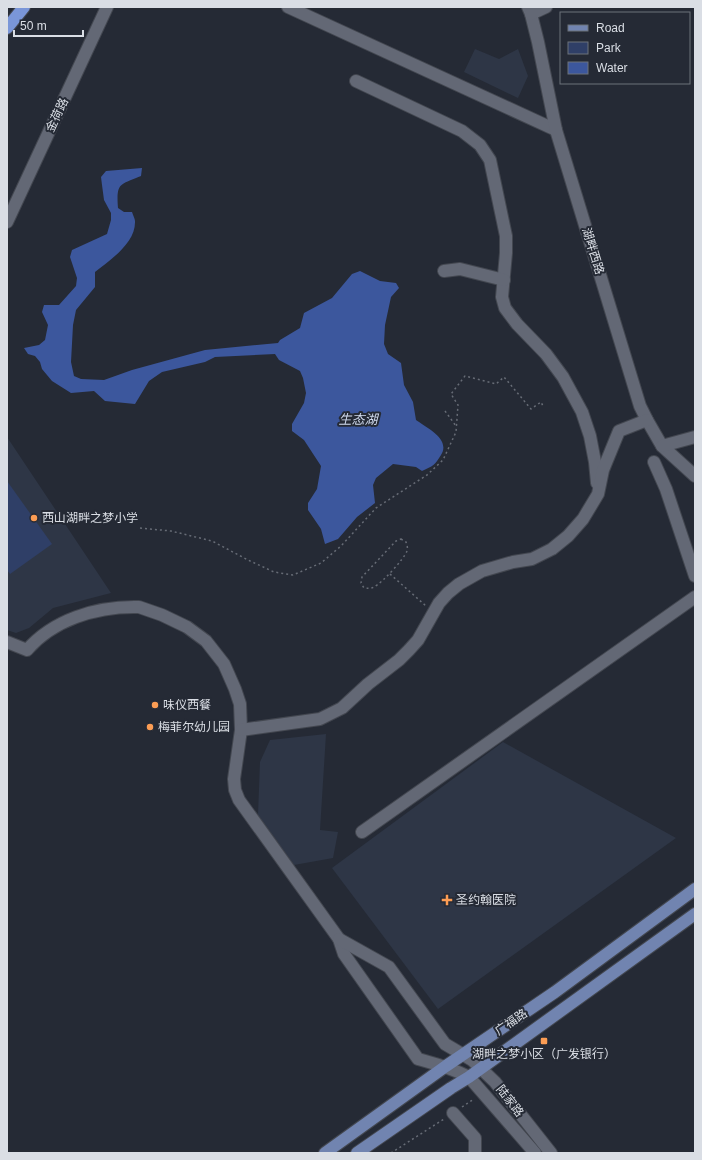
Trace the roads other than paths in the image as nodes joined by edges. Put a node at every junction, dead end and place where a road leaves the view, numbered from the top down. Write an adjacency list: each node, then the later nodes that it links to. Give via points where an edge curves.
1 (24, 7): 6 (highway)
2 (107, 7): 9 (street, 金荷路)
3 (288, 7): 8 (street)
4 (546, 7): 5 (street)
5 (529, 10): 8 (street, 湖畔西路)
6 (7, 28)
7 (356, 81): 11 (street, via 462,131 480,145 490,160 506,236)
8 (556, 130): 12 (street, 湖畔西路, via 640,406)
9 (7, 222)
10 (444, 271): 11 (street, via 460,269)
11 (504, 280): 17 (street, via 502,297 505,308 546,354 563,377 582,412 590,436)
12 (647, 420): 14 (street, 湖畔西路); 17 (street, via 619,431 603,470)
13 (695, 437): 14 (street)
14 (662, 446): 16 (street, 湖畔西路)
15 (654, 462): 18 (street, via 666,489)
16 (695, 476)
17 (598, 494): 21 (street, via 583,519 552,549 532,559 482,571 448,593 418,640 400,660 342,708 320,719)
18 (695, 576)
19 (695, 597): 22 (street)
20 (7, 642): 21 (street, via 27,650 50,630 98,610 139,607 162,615 187,627 206,641 224,664 240,704)
21 (241, 730): 25 (street, via 234,779 239,800)
22 (362, 832)
23 (695, 889): 26 (main road, 广福路)
24 (695, 914): 28 (main road, 广福路)
25 (339, 939): 26 (street, 陆家路, via 389,967 445,1044); 27 (street, 陆家路, via 344,954 418,1059)
26 (464, 1055): 27 (main road, 广福路); 28 (street, 陆家路)
27 (446, 1066): 29 (street, 陆家路); 31 (main road, 广福路)
28 (480, 1068): 29 (main road, 广福路); 35 (street, 陆家路, via 495,1082)
29 (469, 1077): 32 (main road, 广福路); 34 (street, 陆家路)
30 (452, 1113): 33 (street, via 475,1138)
31 (324, 1153)
32 (357, 1153)
33 (474, 1153)
34 (535, 1153)
35 (551, 1153)

